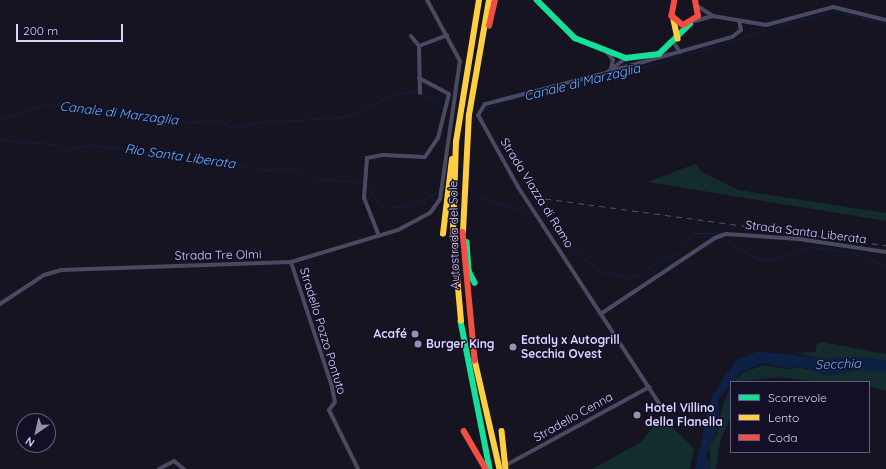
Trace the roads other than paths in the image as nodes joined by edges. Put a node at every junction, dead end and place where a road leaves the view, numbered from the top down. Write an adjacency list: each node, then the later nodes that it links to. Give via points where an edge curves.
1 (427, 0): 14 (street)
2 (479, 0): 27 (main road, Autostrada del Sole)
3 (489, 0): 21 (main road, Autostrada del Sole)
4 (495, 0): 21 (main road)
5 (537, 0): 18 (main road, via 569,33)
6 (675, 0): 10 (main road, via 671,11)
7 (695, 0): 8 (main road)
8 (699, 7): 9 (street); 13 (main road)
9 (714, 16): 11 (street); 13 (street)
10 (674, 20): 13 (main road); 16 (main road)
11 (739, 20): 12 (street, via 770,24 833,7); 19 (street, Strada Viazza di Ramo, via 741,28 737,34)
12 (886, 20)
13 (693, 22): 16 (main road)
14 (447, 35): 17 (street); 24 (street, via 460,57)
15 (411, 36): 17 (street)
16 (676, 41): 19 (street); 20 (main road, via 651,57)
17 (419, 46): 23 (street)
18 (607, 52): 20 (main road); 22 (street, via 613,60)
19 (680, 52): 22 (street, Strada Viazza di Ramo)
20 (626, 58): 22 (street, Strada Viazza di Ramo)
21 (478, 65): 28 (main road, Autostrada del Sole, via 467,130)
22 (610, 71): 35 (street, Strada Viazza di Ramo, via 485,104 478,115 518,187)
23 (419, 78): 25 (street); 26 (street)
24 (456, 85): 26 (street); 30 (street, Strada Tre Olmi, via 442,192 435,209 404,227)
25 (420, 93)
26 (449, 94): 30 (street, via 438,138 430,154 419,157 372,156 365,163 363,186 366,206)
27 (456, 142): 29 (main road); 45 (main road, Autostrada del Sole, via 453,210 457,297 472,398)
28 (462, 223): 33 (main road, via 469,271); 46 (main road, Autostrada del Sole, via 471,343)
29 (443, 234)
30 (378, 236): 32 (street, Strada Tre Olmi)
31 (886, 252): 35 (street, Strada Santa Liberata, via 799,239 726,234 715,238)
32 (291, 262): 34 (street, Strada Tre Olmi, via 61,270 47,274); 43 (street, Stradello Pozzo Pontuto, via 334,392 335,402 329,410)
33 (475, 283)
34 (0, 304)
35 (602, 313): 36 (street, Strada Viazza di Ramo)
36 (648, 386): 37 (street, Strada Viazza di Ramo); 40 (street, Stradello Cenna)
37 (659, 403)
38 (464, 431): 44 (main road)
39 (502, 432): 40 (main road)
40 (507, 467)
41 (159, 469): 42 (street, via 174,461)
42 (184, 469)
43 (358, 469)
44 (486, 469)
45 (490, 469)
46 (500, 469)

